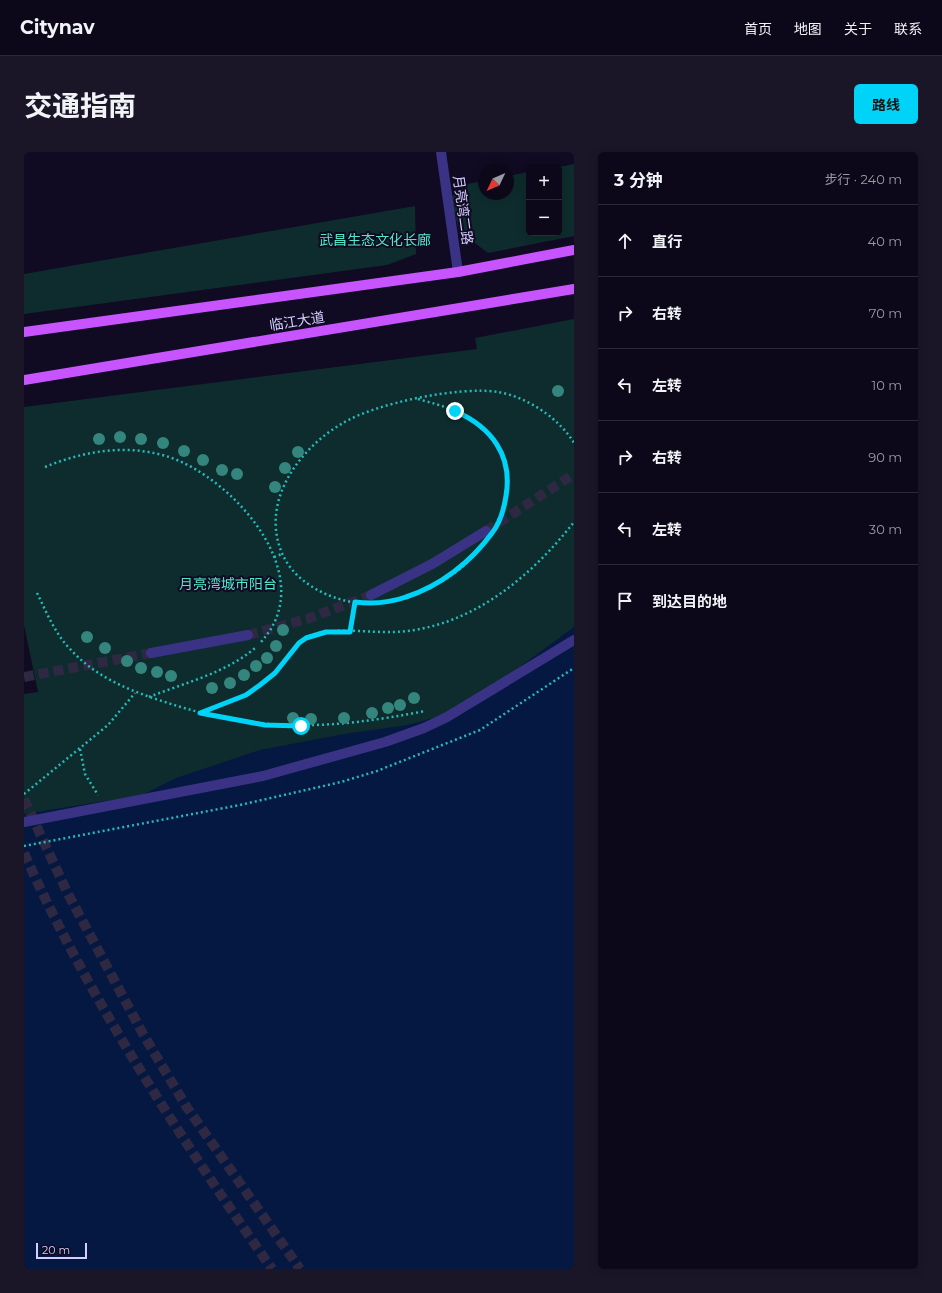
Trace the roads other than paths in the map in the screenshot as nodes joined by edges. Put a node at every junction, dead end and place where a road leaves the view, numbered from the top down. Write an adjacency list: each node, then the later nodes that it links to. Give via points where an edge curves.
1 (441, 152): 3 (street, 月亮湾二路)
2 (574, 250): 3 (main road, 临江大道)
3 (458, 272): 5 (main road, 临江大道)
4 (574, 289): 6 (main road, 临江大道)
5 (24, 332)
6 (24, 380)
7 (486, 531): 8 (street)
8 (369, 599)
9 (248, 635): 11 (street)
10 (574, 640): 12 (street, via 447,717 385,742 263,776)
11 (151, 653)
12 (24, 822)

